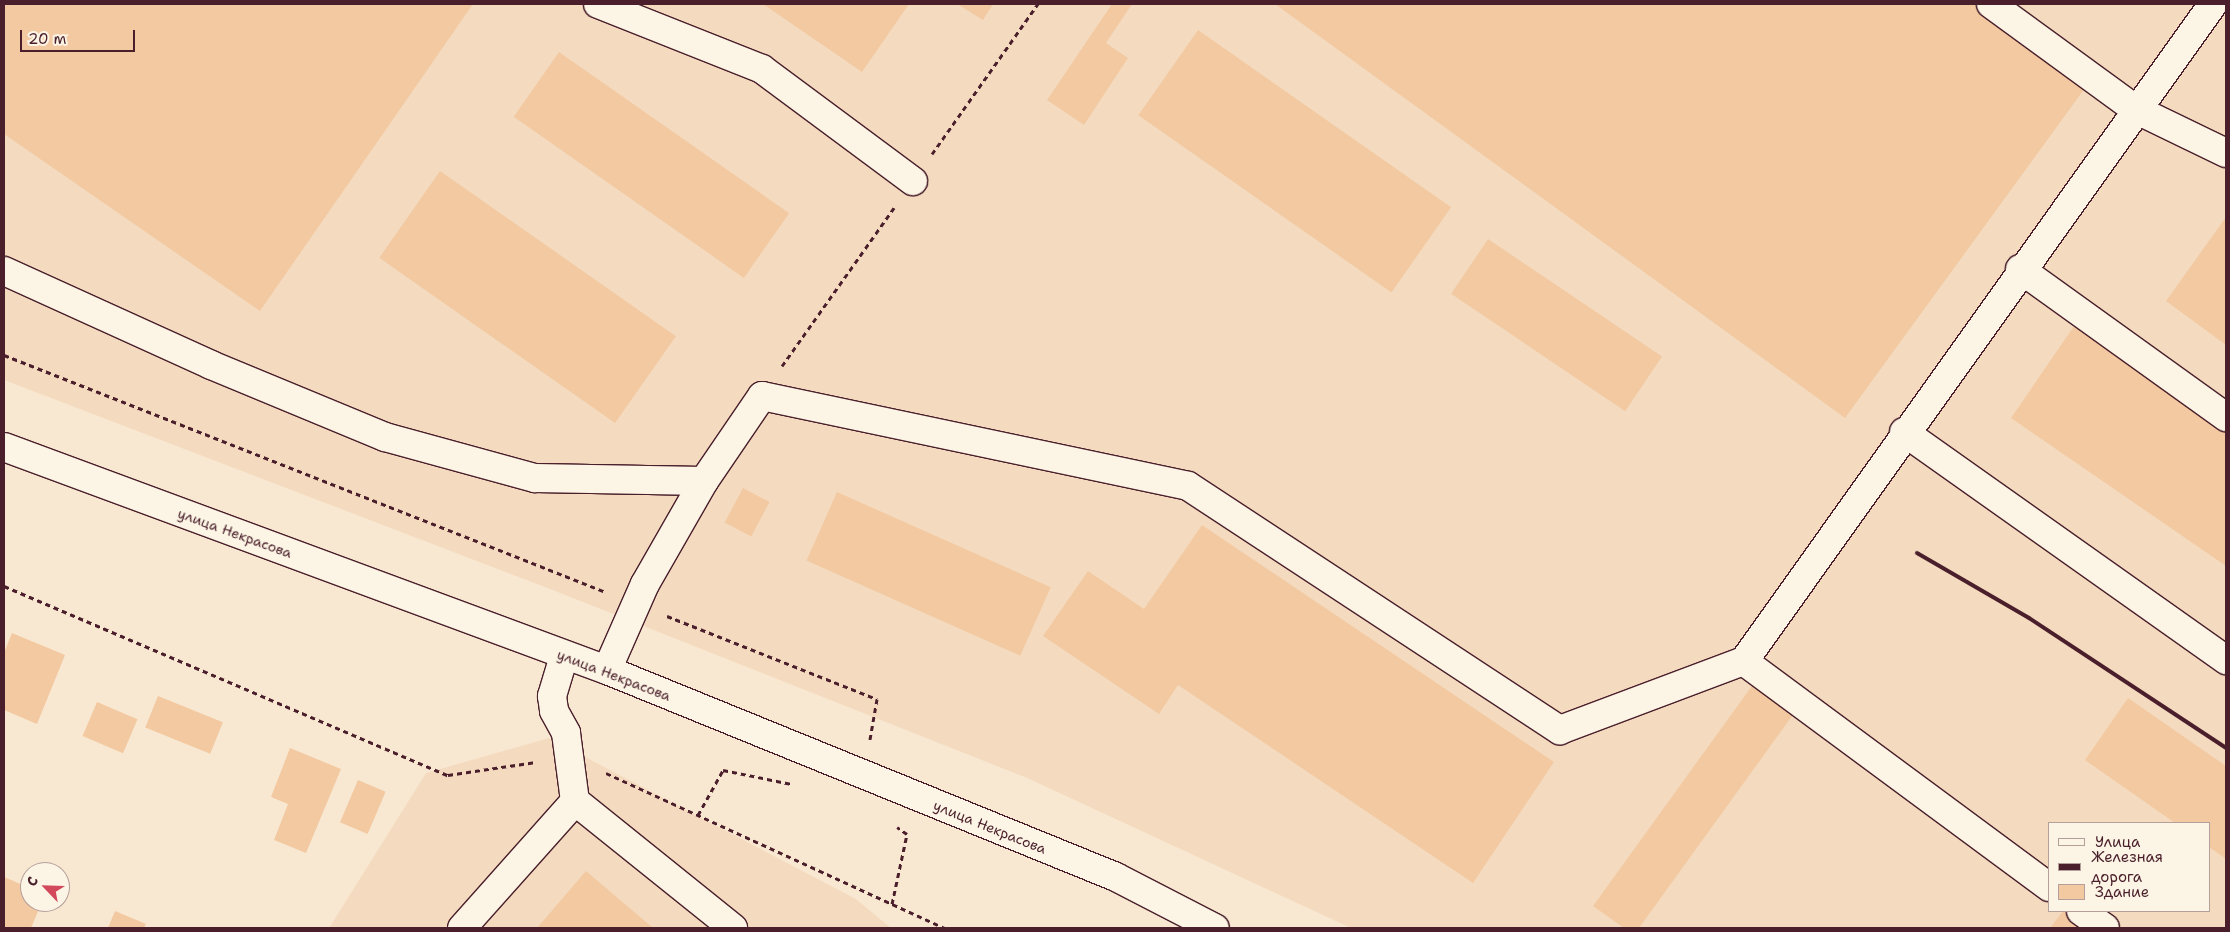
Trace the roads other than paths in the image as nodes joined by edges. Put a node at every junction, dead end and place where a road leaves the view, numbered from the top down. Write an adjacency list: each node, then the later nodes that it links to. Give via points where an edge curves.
1 (598, 4): 6 (main road, via 762,69)
2 (1991, 4): 4 (main road)
3 (2213, 4): 4 (main road)
4 (2135, 109): 5 (main road); 7 (main road)
5 (2226, 153)
6 (913, 181)
7 (2020, 269): 9 (main road); 10 (main road)
8 (4, 271): 12 (main road, via 211,365 385,437 535,478)
9 (2226, 417)
10 (1904, 432): 14 (main road); 15 (main road)
11 (4, 447): 13 (main road, улица Некрасова)
12 (704, 481): 15 (main road, via 762,396 1188,486 1560,730); 16 (main road, via 634,603)
13 (564, 656): 16 (main road, улица Некрасова); 17 (main road, via 552,696 554,711 566,733)
14 (2226, 660)
15 (1744, 662): 18 (main road)
16 (607, 670): 22 (main road, улица Некрасова, via 1116,878)
17 (575, 801): 20 (main road); 21 (main road)
18 (2048, 886)
19 (2082, 912): 23 (main road)
20 (462, 928)
21 (733, 928)
22 (1215, 928)
23 (2104, 928)

